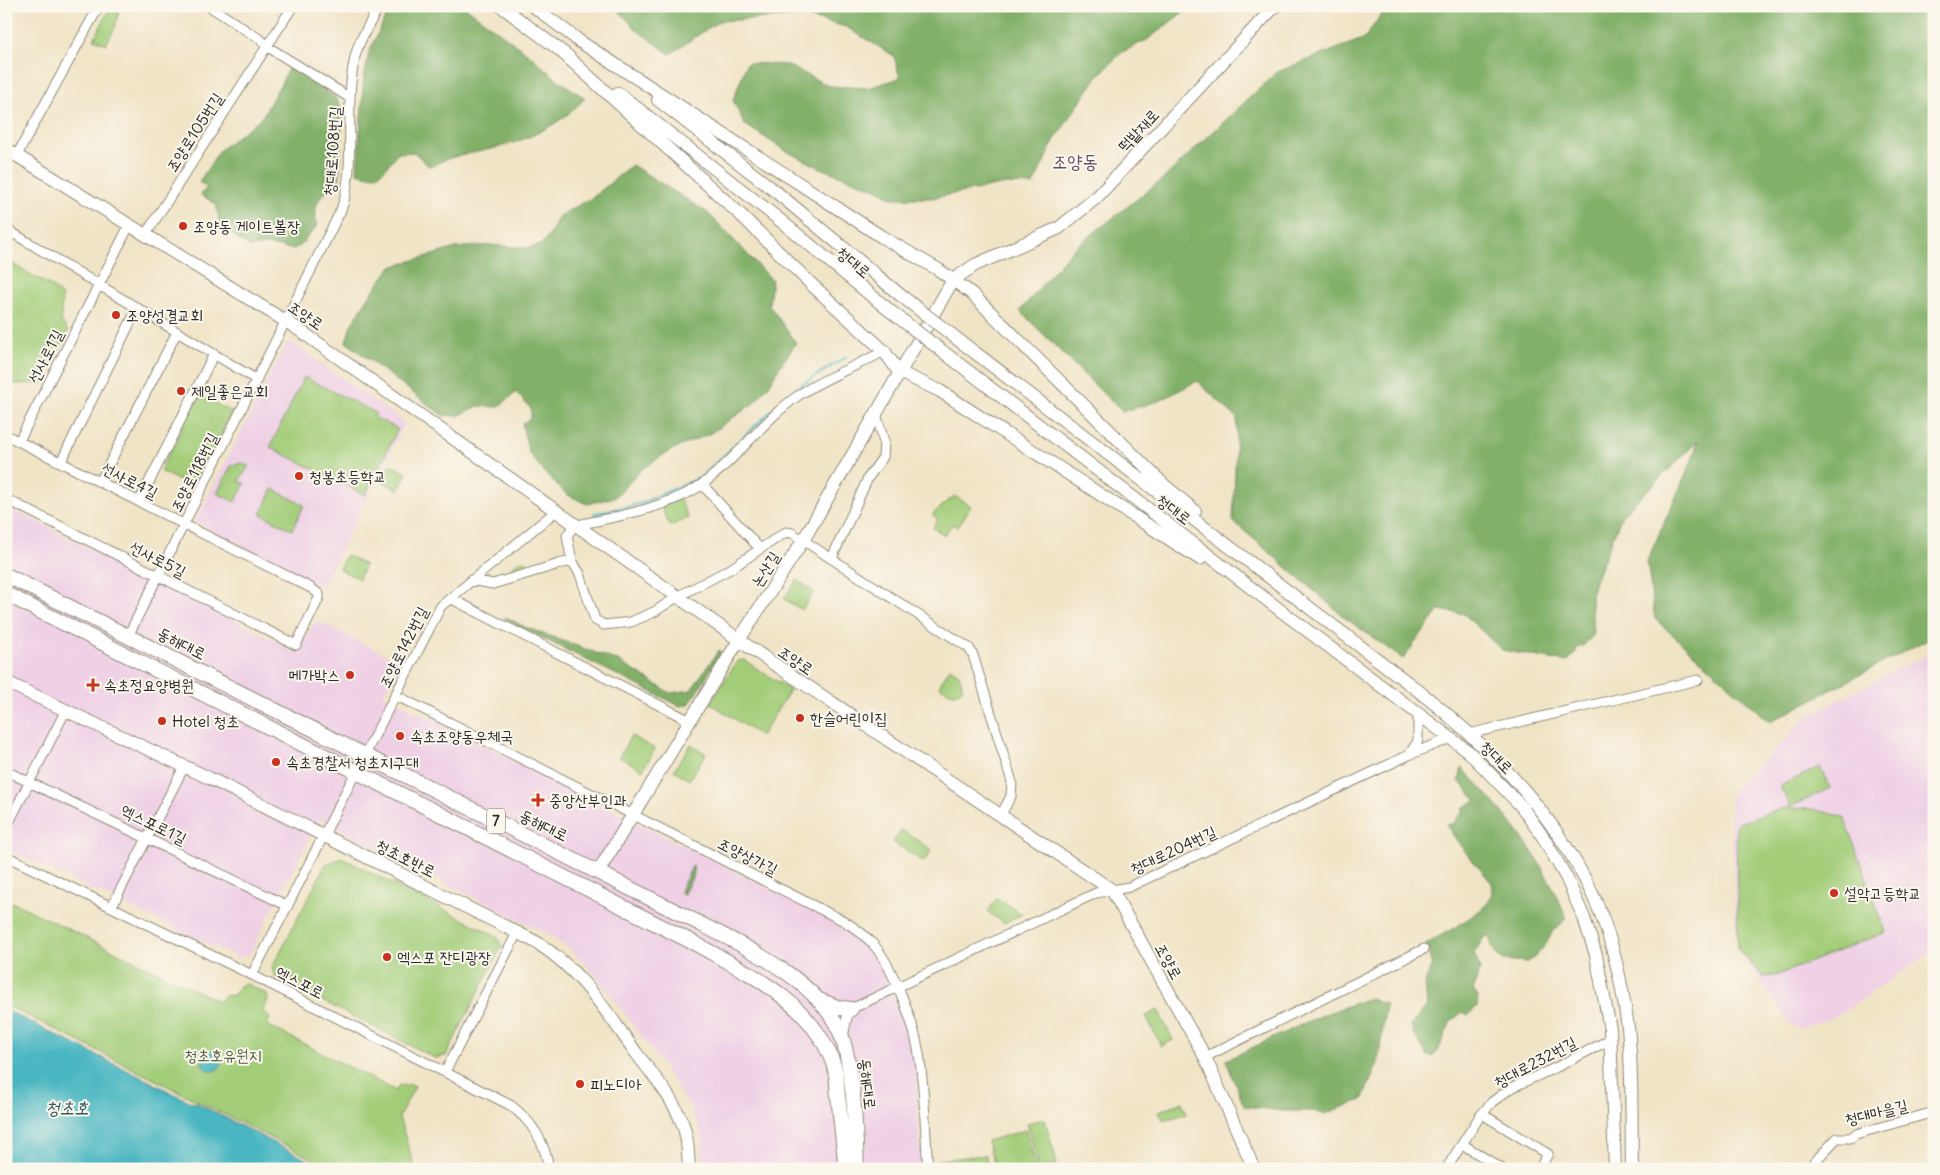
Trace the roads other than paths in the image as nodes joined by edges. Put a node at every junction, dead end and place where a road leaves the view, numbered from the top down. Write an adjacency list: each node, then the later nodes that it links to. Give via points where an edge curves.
1 (100, 6): 12 (street)
2 (209, 6): 9 (street)
3 (293, 6): 9 (street, 조양로105번길)
4 (379, 6): 11 (street, 청대로108번길, via 355,55)
5 (501, 6): 10 (street, 청대로)
6 (533, 6): 8 (street, 청대로)
7 (1275, 6): 16 (street, 떡밭재로, via 1097,197 1060,228 974,265)
8 (576, 39): 16 (street); 43 (street, 청대로, bridge, via 741,165 899,294)
9 (268, 47): 11 (street); 15 (street, 조양로105번길)
10 (562, 52): 21 (street); 47 (street, 청대로, bridge, via 707,162 889,310)
11 (350, 98): 19 (street, 청대로108번길, via 344,202)
12 (12, 152): 13 (street, 조양로)
13 (130, 224): 15 (street, 조양로); 17 (street, 선사로1길)
14 (6, 228): 17 (street)
15 (146, 234): 19 (street, 조양로)
16 (953, 280): 23 (street, 논산길); 43 (street, via 970,292 1165,486)
17 (98, 285): 18 (street); 27 (street, 선사로1길)
18 (137, 309): 20 (street); 28 (street)
19 (286, 321): 24 (street, 조양로118번길); 33 (street, 조양로)
20 (177, 332): 22 (street); 29 (street)
21 (884, 351): 23 (street); 30 (street, via 797,396)
22 (214, 354): 24 (street); 32 (street)
23 (899, 372): 25 (street, 논산길); 47 (street, via 940,391)
24 (257, 380): 34 (street, 조양로118번길)
25 (876, 413): 36 (street, 논산길); 38 (street, via 884,442 883,457 868,478)
26 (6, 435): 27 (street, 선사로4길)
27 (19, 441): 28 (street, 선사로4길)
28 (61, 462): 29 (street, 선사로4길)
29 (100, 482): 32 (street, 선사로4길)
30 (702, 484): 35 (street, via 649,508); 37 (street)
31 (6, 499): 41 (street, 선사로5길)
32 (139, 502): 34 (street, 선사로4길)
33 (556, 511): 35 (street, 조양로); 42 (street, 조양로142번길)
34 (184, 524): 41 (street, 조양로118번길); 50 (street, 선사로4길, via 318,594 317,603)
35 (576, 524): 39 (street, via 567,536); 45 (street, 조양로)
36 (804, 539): 37 (street, via 786,532); 38 (street); 49 (street, 논산길)
37 (760, 548): 45 (street, via 727,571)
38 (832, 558): 66 (street, via 972,652 1012,782 1011,796)
39 (572, 561): 42 (street, via 493,584); 45 (street, via 580,574 595,620 604,625 631,622)
40 (6, 575): 48 (main road, 동해대로 / 7)
41 (159, 576): 48 (street, 조양로118번길); 50 (street, 선사로5길)
42 (471, 580): 46 (street, 조양로142번길)
43 (1289, 593): 57 (street, 청대로, via 1420,692)
44 (6, 594): 63 (main road, 동해대로 / 7)
45 (677, 597): 49 (street, 조양로)
46 (450, 598): 53 (street, 조양로142번길, via 439,610); 56 (street)
47 (1280, 610): 55 (street, 청대로)
48 (128, 636): 60 (main road, 동해대로 / 7)
49 (739, 640): 56 (street, 논산길); 66 (street, 조양로)
50 (296, 645)
51 (1698, 680): 57 (street, 청대로)
52 (6, 682): 54 (street, 청초호반로)
53 (395, 695): 60 (street, 조양로142번길); 65 (street, 조양상가길)
54 (66, 710): 61 (street, 청초호반로); 64 (street)
55 (1418, 713): 58 (street, 청대로); 59 (street, via 1418,742)
56 (690, 721): 65 (street, 논산길)
57 (1469, 734): 58 (street); 71 (street, 청대로, via 1521,787)
58 (1451, 738): 59 (street, 청대로204번길); 73 (street, 청대로, via 1484,766 1521,806)
59 (1409, 755): 74 (street, 청대로204번길, via 1129,887)
60 (366, 756): 63 (street, 조양로142번길); 72 (main road, 동해대로 / 7)
61 (184, 767): 68 (street, 청초호반로); 69 (street)
62 (6, 771): 64 (street, 엑스포로1길)
63 (357, 772): 68 (street, 조양로142번길); 92 (main road, 동해대로 / 7, via 694,943 768,985 791,1003 808,1020 834,1067)
64 (29, 782): 67 (street); 69 (street, 엑스포로1길)
65 (633, 814): 72 (street, 논산길); 80 (street, 조양상가길, via 855,928 880,953)
66 (1001, 815): 74 (street, 조양로)
67 (6, 828)
68 (325, 835): 76 (street, 조양로142번길); 77 (street, 청초호반로)
69 (148, 838): 75 (street); 76 (street, 엑스포로1길)
70 (6, 856): 75 (street, 엑스포로)
71 (1580, 871): 73 (street); 100 (street, 청대로, via 1601,914 1619,977 1629,1044)
72 (598, 872): 81 (main road, 동해대로 / 7, via 764,958 785,971)
73 (1566, 877): 84 (street, 청대로, via 1596,955)
74 (1112, 890): 80 (street, 청대로204번길, via 1096,892); 85 (street, 조양로)
75 (112, 906): 79 (street, 엑스포로)
76 (288, 906): 79 (street, 조양로142번길)
77 (517, 933): 86 (street); 91 (street, 청초호반로, via 553,953 581,978 655,1078 682,1122)
78 (1424, 949): 85 (street)
79 (252, 975): 86 (street, 엑스포로)
80 (897, 986): 82 (street, 청대로204번길); 94 (street, 조양상가길, via 919,1054)
81 (814, 998): 82 (main road); 83 (main road, 동해대로 / 7, via 835,1021)
82 (851, 1009): 83 (street)
83 (842, 1039): 93 (main road, 동해대로 / 7, via 851,1078)
84 (1611, 1039): 88 (street, 청대로232번길, via 1511,1088); 99 (street, 청대로)
85 (1205, 1057): 95 (street, 조양로)
86 (445, 1072): 90 (street, 엑스포로, via 523,1116 544,1146)
87 (1934, 1112): 101 (street, 청대마을길, via 1850,1138 1837,1138)
88 (1482, 1114): 89 (street, 청대로232번길); 98 (street, via 1548,1154)
89 (1462, 1144): 96 (street, 청대로232번길); 97 (street)
90 (549, 1169)
91 (689, 1169)
92 (846, 1169)
93 (857, 1169)
94 (928, 1169)
95 (1254, 1169)
96 (1446, 1169)
97 (1502, 1169)
98 (1539, 1169)
99 (1615, 1169)
100 (1632, 1169)
101 (1808, 1169)

